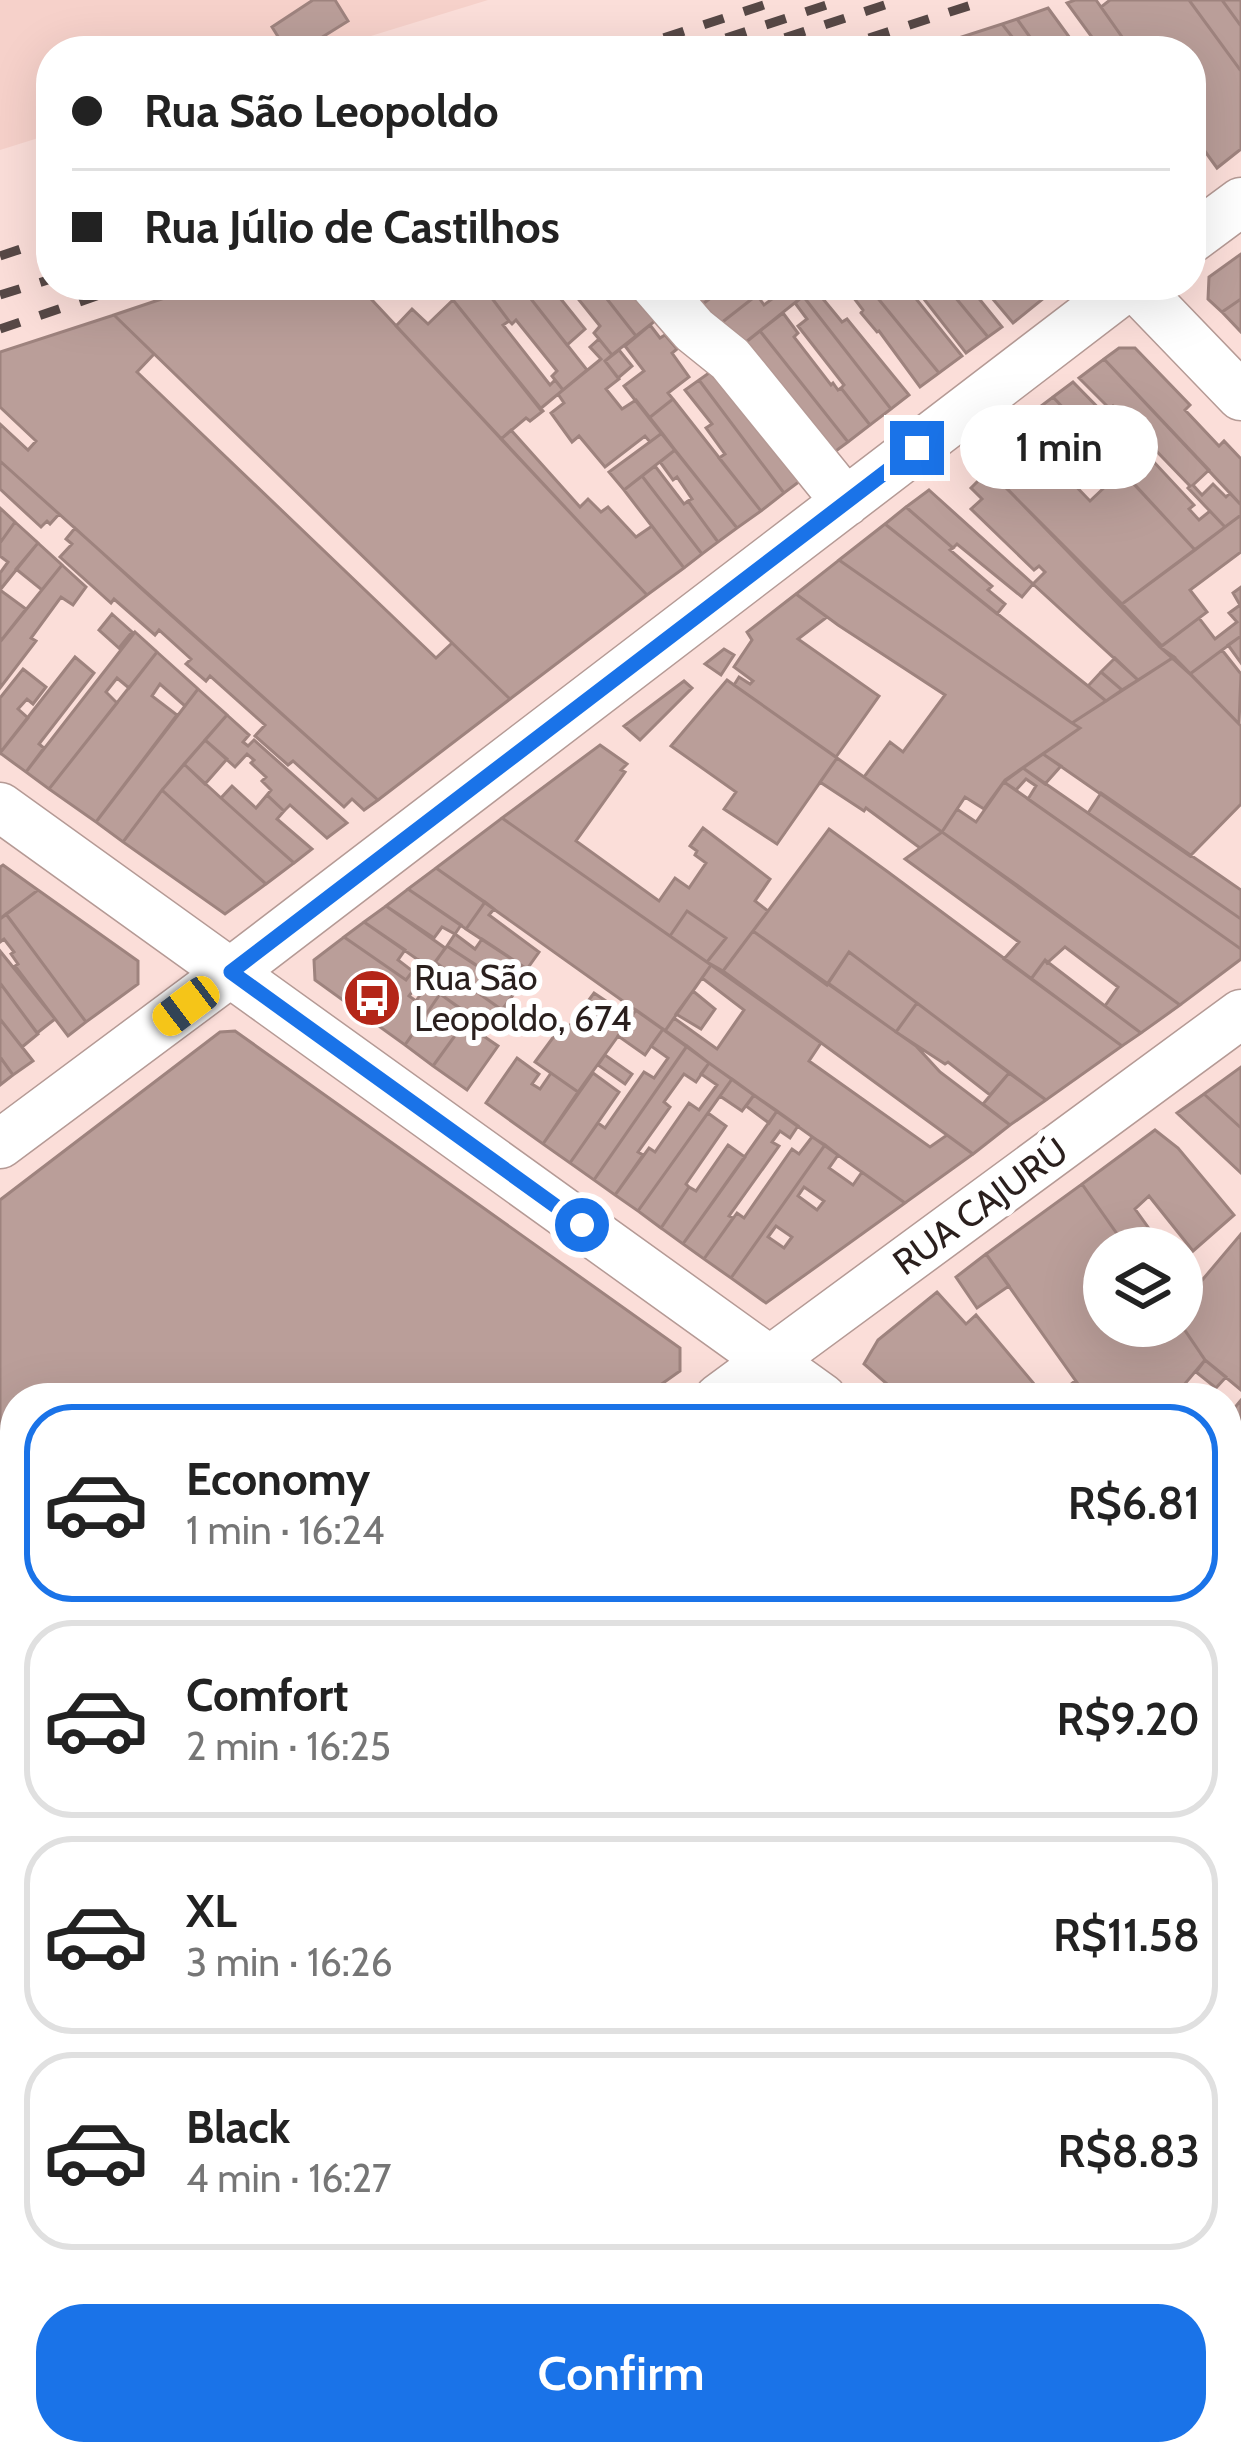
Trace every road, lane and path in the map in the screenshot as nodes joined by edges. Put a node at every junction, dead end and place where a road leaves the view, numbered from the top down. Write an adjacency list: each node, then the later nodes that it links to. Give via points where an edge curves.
1 (1241, 202): 2 (street)
2 (1206, 228)
3 (669, 300): 7 (street, via 730,359)
4 (1112, 300): 7 (street)
5 (1147, 300): 6 (street)
6 (1241, 396)
7 (846, 502): 9 (street)
8 (0, 807): 9 (street)
9 (231, 972): 11 (street); 12 (street)
10 (1241, 1014): 12 (street, RUA CAJURÚ)
11 (0, 1144)
12 (770, 1360): 13 (street, RUA CAJURÚ); 14 (street)
13 (739, 1383)
14 (801, 1383)

